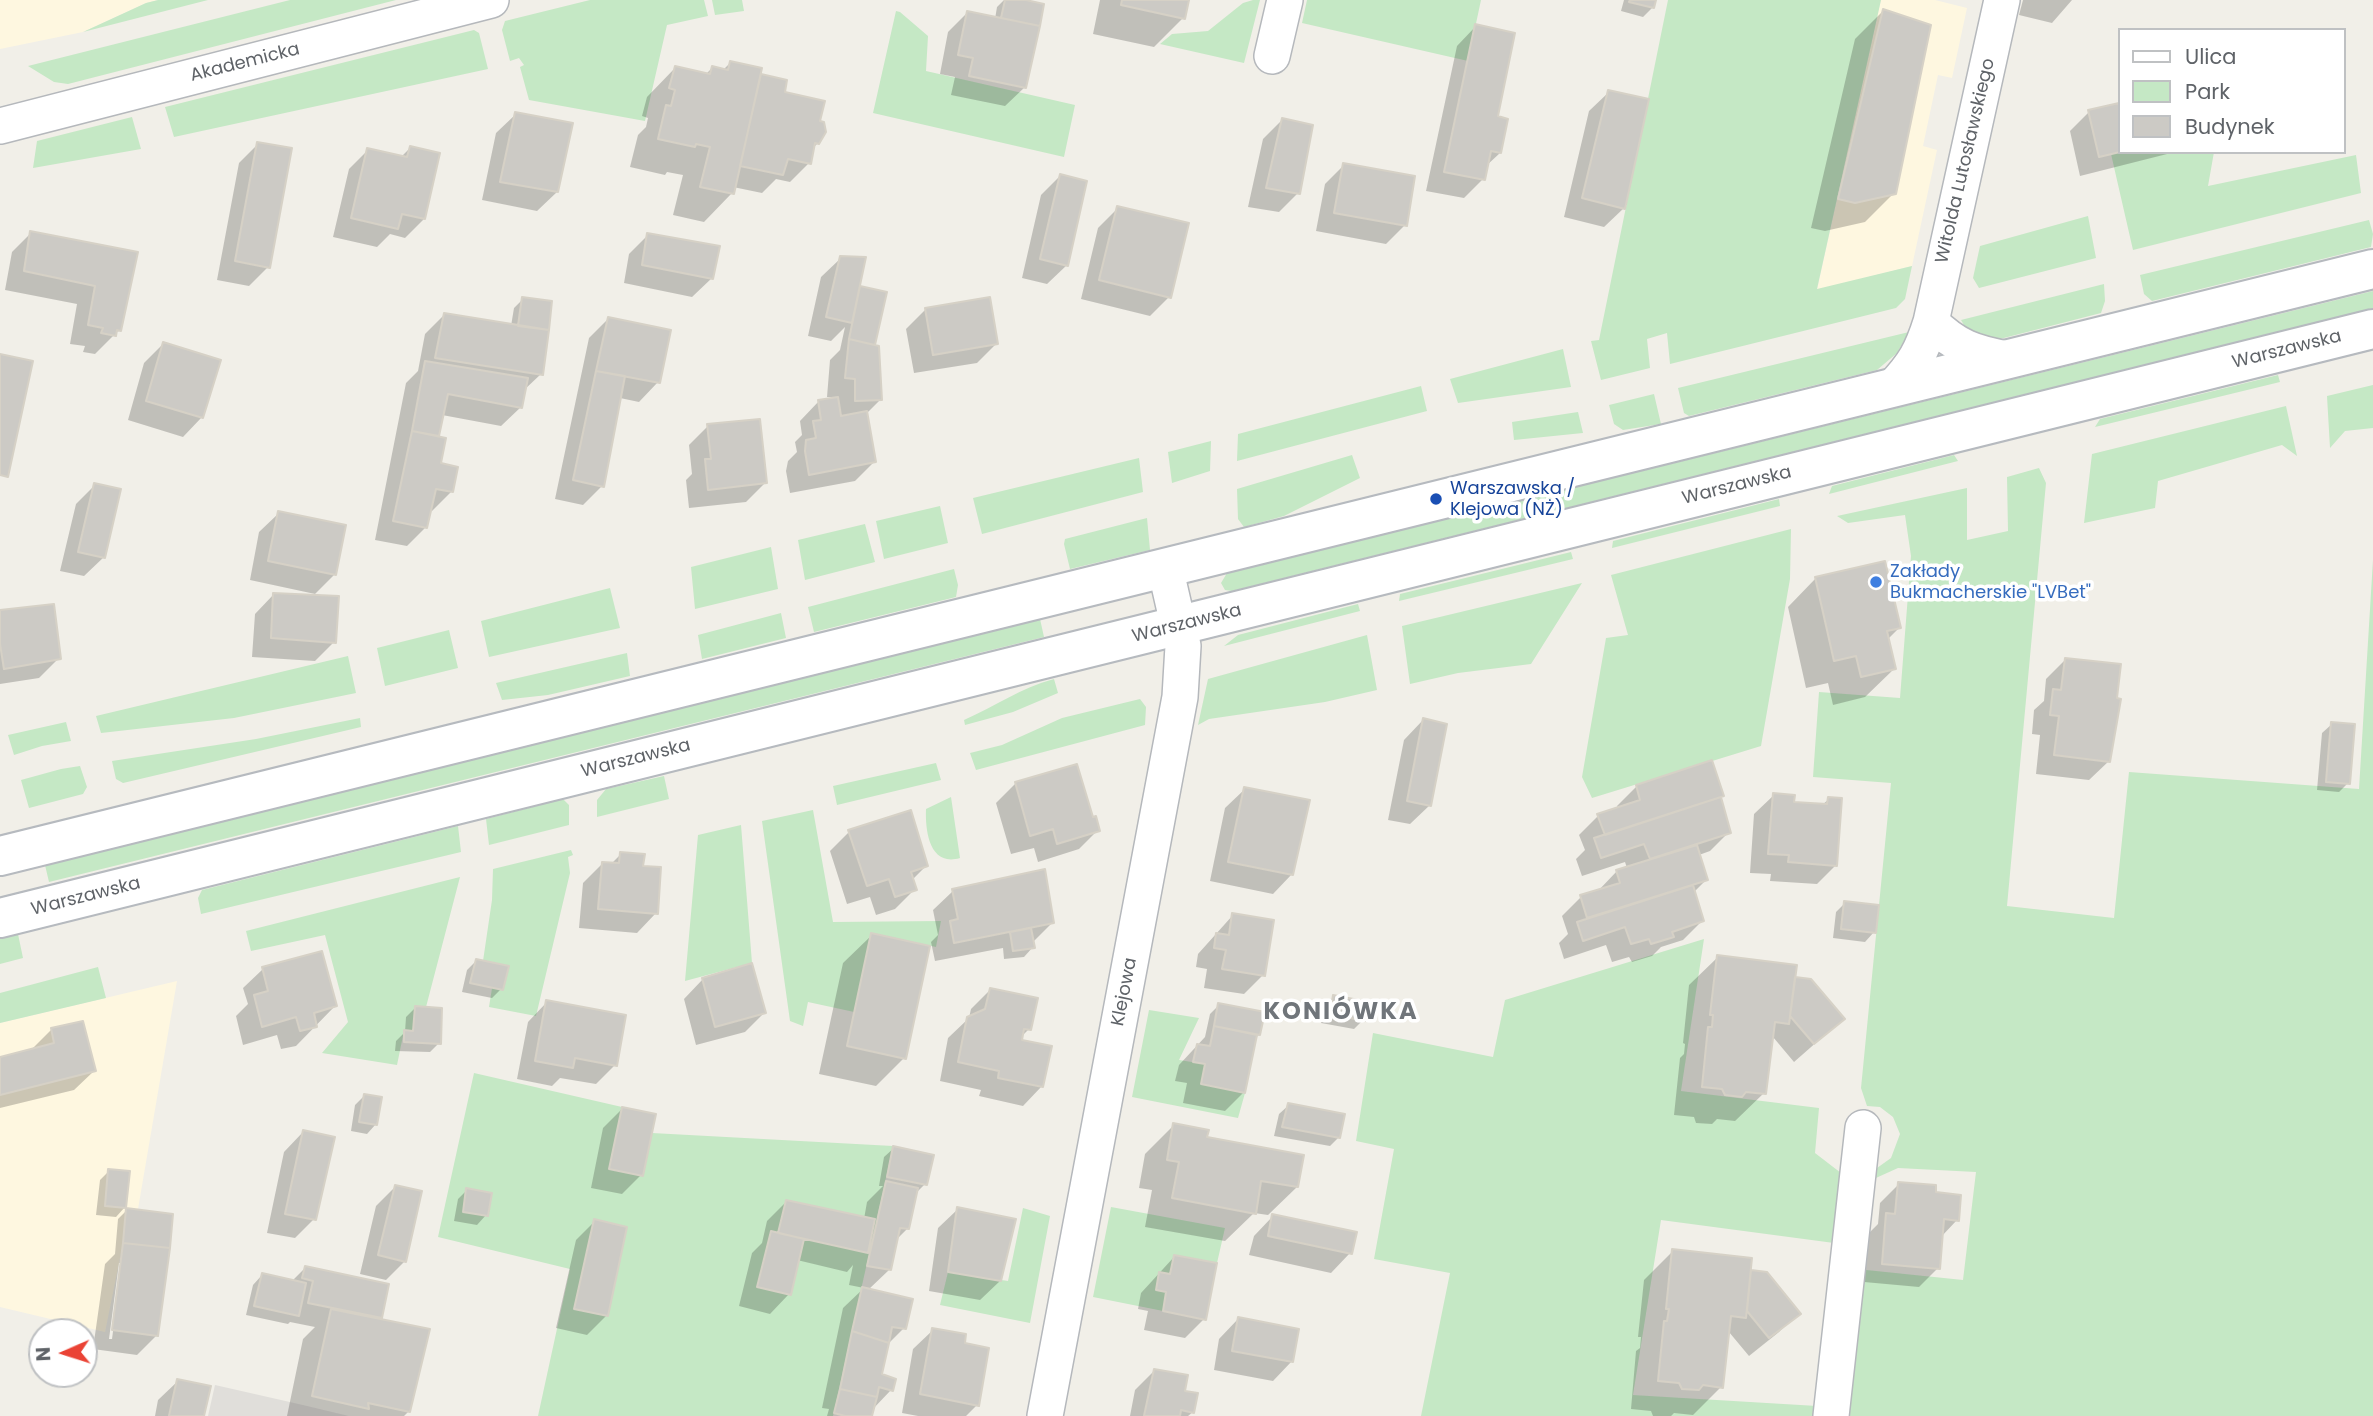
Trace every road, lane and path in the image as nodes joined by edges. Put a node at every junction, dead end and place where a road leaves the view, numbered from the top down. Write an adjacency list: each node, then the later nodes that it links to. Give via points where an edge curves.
1 (491, 0): 5 (street, Akademicka)
2 (1285, 0): 4 (street)
3 (2002, 0): 7 (street, Witolda Lutosławskiego)
4 (1272, 56)
5 (0, 126)
6 (2373, 269): 9 (main road)
7 (1931, 322): 9 (street, via 1960,346); 10 (street, Witolda Lutosławskiego, via 1922,350)
8 (2373, 329): 12 (main road, Warszawska)
9 (2008, 359): 10 (main road)
10 (1893, 387): 11 (main road)
11 (1165, 567): 12 (street, Klejowa); 13 (main road)
12 (1179, 626): 14 (main road, Warszawska); 16 (street, Klejowa, via 1183,657 1180,697)
13 (0, 856)
14 (0, 918)
15 (1863, 1128): 17 (street)
16 (1045, 1416)
17 (1831, 1416)

